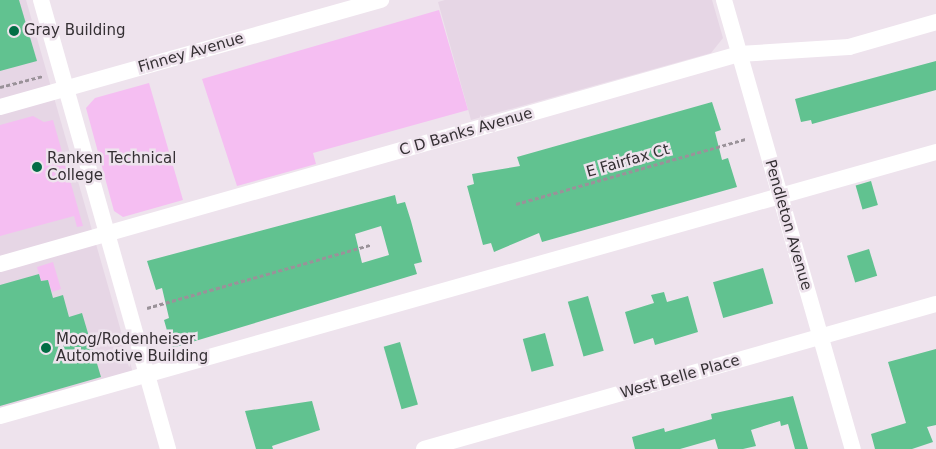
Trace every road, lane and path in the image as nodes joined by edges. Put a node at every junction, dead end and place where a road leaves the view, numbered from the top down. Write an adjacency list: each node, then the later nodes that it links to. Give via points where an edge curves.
1 (40, 0): 8 (street)
2 (381, 0): 8 (street, Finney Avenue)
3 (724, 0): 5 (street, Pendleton Avenue)
4 (936, 22): 5 (street, C D Banks Avenue, via 849,47)
5 (739, 54): 12 (street, Pendleton Avenue); 14 (street, C D Banks Avenue)
6 (43, 76): 7 (path)
7 (0, 88)
8 (65, 88): 9 (street, Finney Avenue); 14 (street)
9 (0, 107)
10 (746, 139): 13 (path, E Fairfax Ct)
11 (936, 152): 12 (street)
12 (779, 196): 19 (street, Pendleton Avenue); 20 (street)
13 (516, 204)
14 (108, 234): 16 (street, C D Banks Avenue); 20 (street)
15 (370, 245): 18 (path)
16 (0, 264)
17 (936, 304): 19 (street, West Belle Place)
18 (147, 308)
19 (821, 338): 23 (street, West Belle Place); 24 (street, Pendleton Avenue)
20 (146, 375): 21 (street); 22 (street)
21 (0, 416)
22 (168, 449)
23 (424, 449)
24 (853, 449)

